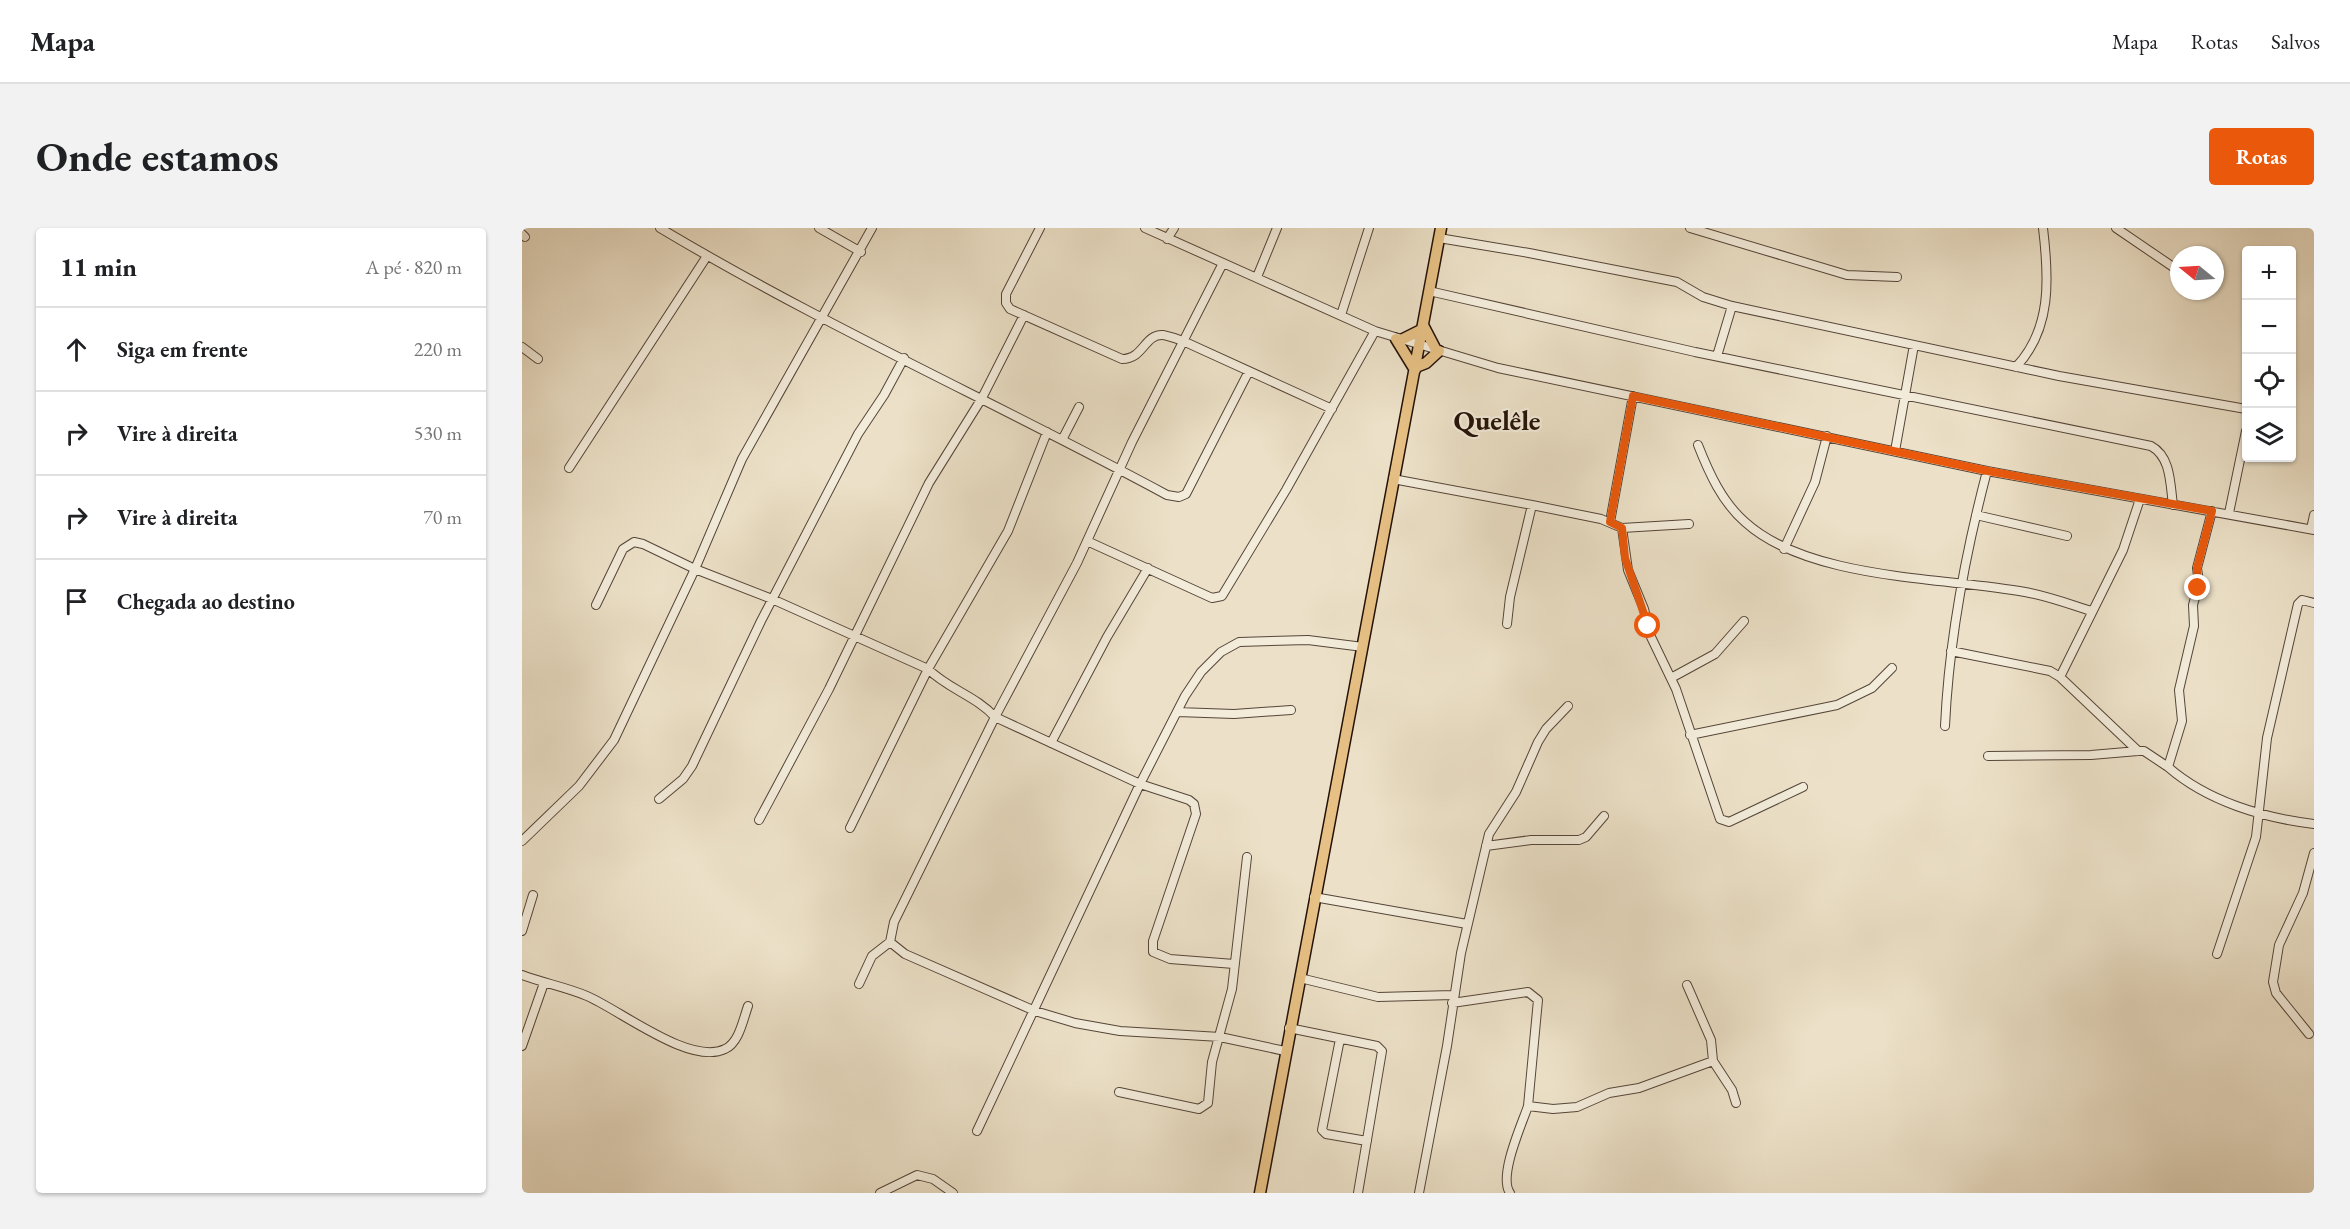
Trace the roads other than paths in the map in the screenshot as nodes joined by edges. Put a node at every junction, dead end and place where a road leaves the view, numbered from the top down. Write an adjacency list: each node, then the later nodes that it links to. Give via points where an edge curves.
1 (660, 228): 15 (street)
2 (819, 228): 14 (street)
3 (872, 228): 14 (street)
4 (1040, 228): 22 (street, via 1006,294 1010,309)
5 (1145, 228): 13 (street)
6 (1174, 228): 13 (street)
7 (1277, 228): 18 (street)
8 (1369, 228): 23 (street)
9 (1690, 228): 19 (street, via 1847,275)
10 (2043, 228): 36 (street, via 2045,305 2035,344)
11 (2116, 228): 17 (street)
12 (1440, 233): 20 (main road); 21 (street, via 1677,282 1702,297)
13 (1167, 239): 16 (street)
14 (861, 252): 24 (street)
15 (707, 256): 24 (street); 51 (street)
16 (1223, 263): 18 (street); 28 (street)
17 (2170, 265)
18 (1257, 277): 23 (street)
19 (1897, 277)
20 (1429, 291): 25 (main road); 33 (street)
21 (1732, 306): 29 (street); 33 (street)
22 (1024, 315): 28 (street, via 1122,359 1138,355 1155,336); 41 (street)
23 (1341, 315): 26 (street)
24 (823, 319): 35 (street); 70 (street, via 742,459)
25 (1423, 327): 27 (main road); 30 (main road); 32 (main road)
26 (1375, 331): 27 (street); 44 (street)
27 (1399, 340): 30 (street); 37 (main road)
28 (1183, 341): 38 (street); 52 (street)
29 (1914, 345): 36 (street); 40 (street)
30 (1420, 346): 32 (street); 37 (main road)
31 (522, 347): 34 (street)
32 (1438, 351): 37 (main road); 39 (street)
33 (1716, 356): 40 (street)
34 (538, 358)
35 (904, 358): 41 (street); 72 (street, via 858,434)
36 (2016, 367): 43 (street)
37 (1415, 368): 54 (main road)
38 (1249, 371): 44 (street); 52 (street, via 1186,494 1167,495)
39 (1633, 396): 46 (street); 62 (street)
40 (1906, 396): 49 (street); 57 (street, via 2151,446 2166,460)
41 (982, 398): 45 (street); 78 (street, via 929,483)
42 (1079, 407): 47 (street)
43 (2242, 408)
44 (1332, 409): 69 (street, via 1222,596 1212,598)
45 (1047, 432): 47 (street); 81 (street, via 1008,531)
46 (1827, 436): 49 (street); 68 (street, via 1815,482)
47 (1062, 440): 52 (street)
48 (1698, 445): 68 (street, via 1717,488 1732,508 1744,522)
49 (1895, 451): 53 (street)
50 (2242, 454): 59 (street)
51 (569, 468)
52 (1119, 470): 67 (street)
53 (1988, 471): 55 (street); 60 (street)
54 (1393, 479): 56 (street); 79 (main road)
55 (2140, 499): 57 (street); 75 (street, via 2123,550)
56 (1532, 505): 62 (street); 77 (street)
57 (2173, 505): 58 (street)
58 (2212, 511): 59 (street); 94 (street, via 2197,568 2194,626 2180,690 2182,721)
59 (2229, 513): 65 (street)
60 (1976, 515): 66 (street); 71 (street)
61 (2314, 515): 65 (street)
62 (1610, 522): 64 (street)
63 (1689, 524): 64 (street)
64 (1622, 528): 84 (street, via 1628,570 1651,637)
65 (2312, 530)
66 (2067, 536)
67 (1087, 541): 69 (street); 88 (street)
68 (1785, 549): 71 (street, via 1832,564)
69 (1148, 568): 91 (street)
70 (695, 569): 72 (street); 74 (street, via 643,544 627,545); 103 (street, via 614,740 579,786)
71 (1960, 584): 75 (street, via 2025,592); 80 (street)
72 (772, 599): 78 (street); 97 (street, via 692,766)
73 (2314, 603): 98 (street, via 2302,600 2298,604 2267,738)
74 (596, 605)
75 (2091, 611): 83 (street)
76 (1744, 621): 84 (street, via 1715,654)
77 (1507, 624)
78 (855, 635): 81 (street); 100 (street)
79 (1363, 647): 87 (street, via 1308,640 1233,644 1210,662 1191,685); 108 (main road)
80 (1951, 651): 83 (street, via 2038,667); 89 (street)
81 (928, 669): 88 (street, via 939,680 985,705); 102 (street)
82 (1892, 669): 90 (street, via 1872,688 1838,705)
83 (2060, 677): 92 (street)
84 (1671, 678): 90 (street)
85 (1568, 706): 104 (street, via 1538,742)
86 (1291, 710): 87 (street)
87 (1177, 712): 95 (street)
88 (995, 717): 91 (street); 111 (street, via 894,922)
89 (1945, 726)
90 (1690, 735): 96 (street, via 1722,821 1729,822)
91 (1051, 743): 95 (street)
92 (2138, 751): 93 (street); 94 (street)
93 (1988, 756)
94 (2168, 767): 98 (street, via 2190,784)
95 (1140, 784): 113 (street, via 1189,800 1196,808 1153,951 1170,959); 121 (street)
96 (1803, 788)
97 (659, 799)
98 (2259, 814): 101 (street); 112 (street, via 2253,850)
99 (1604, 816): 104 (street, via 1579,840 1531,840)
100 (759, 820)
101 (2314, 824)
102 (850, 828)
103 (522, 842)
104 (1486, 846): 109 (street)
105 (2314, 853): 123 (street, via 2303,893 2279,945 2273,982 2276,993)
106 (1247, 857): 113 (street)
107 (533, 894): 110 (street)
108 (1314, 897): 109 (street); 115 (main road)
109 (1467, 924): 119 (street)
110 (522, 931)
111 (890, 942): 117 (street, via 872,956); 121 (street, via 905,954)
112 (2217, 954)
113 (1234, 964): 124 (street)
114 (522, 975): 116 (street)
115 (1300, 978): 119 (street, via 1378,997); 122 (main road)
116 (544, 983): 120 (street, via 586,996 674,1044 706,1052 727,1049 735,1040); 126 (street)
117 (859, 984)
118 (1687, 985): 128 (street, via 1711,1040)
119 (1452, 999): 131 (street, via 1534,994 1538,1000); 138 (street)
120 (748, 1006)
121 (1035, 1011): 124 (street, via 1096,1028); 132 (street)
122 (1290, 1028): 125 (street); 127 (main road)
123 (2309, 1034)
124 (1220, 1037): 127 (street); 129 (street, via 1212,1062 1208,1103 1204,1107)
125 (1340, 1039): 133 (street, via 1377,1046 1382,1051); 133 (street, via 1322,1130)
126 (522, 1046)
127 (1285, 1051): 136 (main road)
128 (1713, 1061): 130 (street); 131 (street, via 1639,1088 1609,1093 1577,1107)
129 (1119, 1092)
130 (1736, 1103)
131 (1528, 1106): 139 (street, via 1512,1144 1507,1185)
132 (977, 1131)
133 (1367, 1141): 137 (street)
134 (880, 1193): 135 (street, via 917,1175 933,1179)
135 (953, 1193)
136 (1260, 1193)
137 (1358, 1193)
138 (1419, 1193)
139 (1510, 1193)

